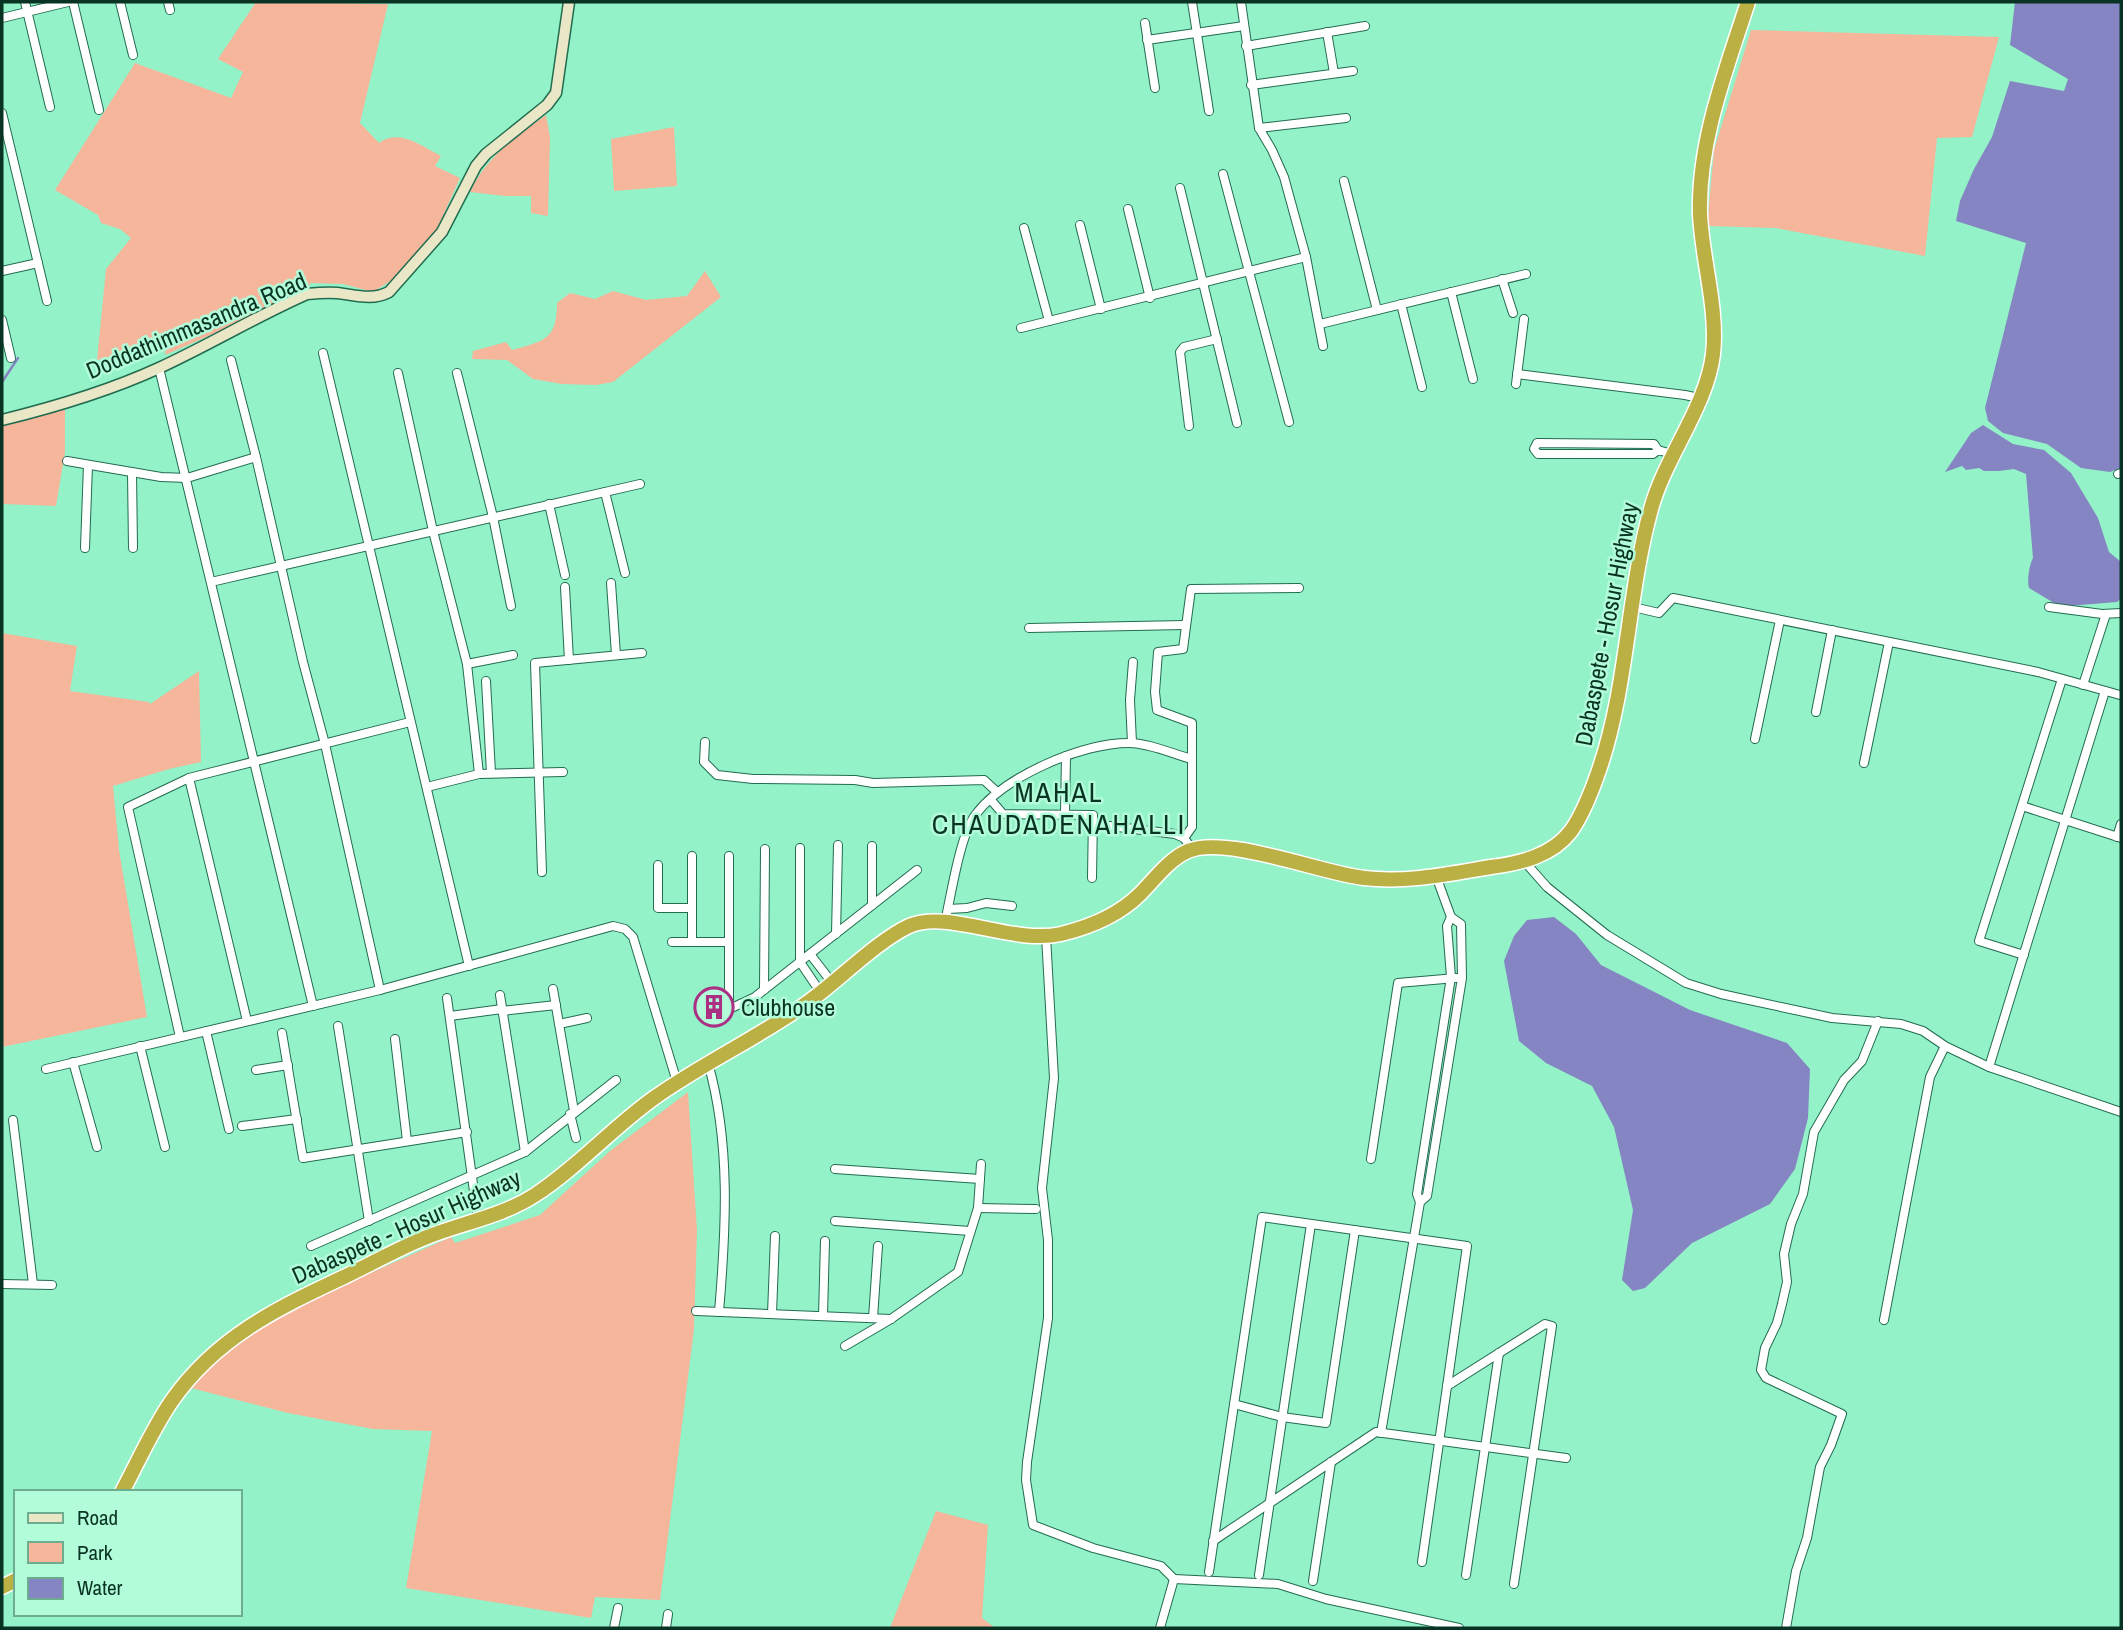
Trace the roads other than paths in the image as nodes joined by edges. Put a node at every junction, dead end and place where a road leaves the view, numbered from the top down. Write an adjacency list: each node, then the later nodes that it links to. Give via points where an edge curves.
1 (25, 2): 8 (street)
2 (70, 2): 8 (street); 23 (street)
3 (120, 2): 17 (street)
4 (569, 2): 58 (street, Doddathimmasandra Road, via 556,93 476,166 442,232 397,285 381,296 307,294)
5 (1192, 2): 14 (street)
6 (1241, 2): 11 (street)
7 (1748, 2): 65 (highway, Dabaspete - Hosur Highway, via 1704,150 1700,213 1714,332 1708,380)
8 (27, 12): 9 (street); 22 (street)
9 (2, 18)
10 (1145, 23): 15 (street)
11 (1244, 26): 14 (street); 16 (street)
12 (1365, 26): 13 (street)
13 (1327, 32): 16 (street); 19 (street)
14 (1197, 33): 15 (street); 24 (street)
15 (1147, 40): 21 (street)
16 (1246, 46): 20 (street)
17 (133, 55)
18 (1353, 71): 19 (street)
19 (1335, 73): 20 (street)
20 (1251, 85): 27 (street)
21 (1155, 88)
22 (50, 107)
23 (99, 110)
24 (1209, 111)
25 (2, 113): 35 (street)
26 (1346, 118): 27 (street)
27 (1259, 128): 34 (street, via 1284,177)
28 (1223, 174): 37 (street)
29 (1344, 181): 46 (street)
30 (1180, 188): 40 (street)
31 (1128, 209): 42 (street)
32 (1080, 225): 45 (street)
33 (1024, 228): 50 (street)
34 (1306, 257): 37 (street); 51 (street)
35 (38, 262): 36 (street); 43 (street)
36 (2, 271)
37 (1250, 272): 40 (street); 67 (street)
38 (1526, 274): 39 (street)
39 (1502, 279): 41 (street); 47 (street)
40 (1204, 284): 42 (street); 53 (street)
41 (1451, 292): 44 (street); 62 (street)
42 (1150, 298): 45 (street)
43 (47, 301)
44 (1401, 304): 46 (street); 64 (street)
45 (1101, 309): 50 (street)
46 (1377, 310): 51 (street)
47 (1513, 313)
48 (1524, 319): 61 (street)
49 (2, 320): 56 (street)
50 (1049, 321): 52 (street)
51 (1320, 324): 54 (street)
52 (1021, 328)
53 (1217, 339): 68 (street); 69 (street, via 1180,352)
54 (1323, 346)
55 (323, 353): 81 (street)
56 (10, 358)
57 (231, 360): 71 (street)
58 (159, 368): 66 (street, Doddathimmasandra Road, via 47,409); 75 (street)
59 (398, 373): 80 (street)
60 (457, 373): 79 (street)
61 (1517, 374): 63 (street); 65 (street)
62 (1473, 379)
63 (1516, 384)
64 (1422, 387)
65 (1699, 398): 70 (highway, Dabaspete - Hosur Highway)
66 (2, 420)
67 (1289, 422)
68 (1237, 423)
69 (1189, 426)
70 (1665, 452): 70 (street, via 1538,454 1534,449 1537,443 1654,444); 92 (highway, Dabaspete - Hosur Highway)
71 (256, 457): 75 (street); 84 (street)
72 (67, 461): 73 (street)
73 (88, 465): 74 (street); 82 (street)
74 (132, 472): 75 (street); 83 (street)
75 (187, 478): 87 (street)
76 (640, 484): 77 (street)
77 (605, 492): 78 (street); 85 (street)
78 (549, 505): 79 (street); 86 (street)
79 (493, 517): 80 (street); 91 (street)
80 (433, 531): 81 (street); 106 (street)
81 (367, 546): 84 (street); 113 (street)
82 (85, 548)
83 (133, 548)
84 (281, 566): 87 (street); 117 (street)
85 (625, 573)
86 (565, 575)
87 (211, 582): 120 (street)
88 (611, 583): 103 (street)
89 (565, 587): 104 (street)
90 (1299, 588): 97 (street, via 1191,589)
91 (512, 606)
92 (1633, 607): 96 (street, via 1659,613 1673,598); 143 (highway, Dabaspete - Hosur Highway, via 1613,718 1590,795 1561,842 1547,853)
93 (2049, 607): 95 (street)
94 (2121, 612): 95 (street)
95 (2106, 614): 109 (street)
96 (1780, 620): 99 (street); 114 (street)
97 (1185, 625): 98 (street); 119 (street, via 1183,649 1158,652 1155,691 1157,710 1192,723)
98 (1030, 628)
99 (1832, 630): 100 (street); 112 (street)
100 (1889, 642): 107 (street); 121 (street)
101 (642, 653): 103 (street)
102 (513, 655): 106 (street)
103 (616, 655): 104 (street)
104 (569, 660): 122 (street, via 535,663)
105 (1133, 662): 116 (street)
106 (467, 664): 125 (street)
107 (2062, 679): 109 (street); 130 (street)
108 (486, 681): 124 (street)
109 (2083, 685): 110 (street)
110 (2105, 691): 111 (street); 132 (street)
111 (2120, 695)
112 (1816, 712)
113 (410, 722): 117 (street); 127 (street)
114 (1755, 739)
115 (705, 742): 128 (street, via 704,762 717,775 873,783 984,780)
116 (1132, 743): 118 (street); 119 (street)
117 (325, 744): 120 (street); 167 (street)
118 (1066, 756): 128 (street); 131 (street)
119 (1192, 759): 136 (street)
120 (254, 762): 126 (street); 172 (street)
121 (1864, 763)
122 (538, 772): 123 (street); 124 (street); 146 (street)
123 (564, 772)
124 (491, 773): 125 (street)
125 (479, 774): 127 (street)
126 (189, 778): 176 (street); 182 (street, via 128,807)
127 (427, 787): 162 (street)
128 (997, 792): 129 (street)
129 (991, 800): 131 (street, via 1003,814); 152 (street, via 975,814 967,833)
130 (2022, 806): 132 (street); 160 (street, via 1979,941)
131 (1065, 814): 133 (street, via 1093,815)
132 (2066, 820): 135 (street); 160 (street)
133 (1093, 824): 136 (street, via 1175,835); 148 (street)
134 (2121, 824): 135 (street)
135 (2119, 837)
136 (1188, 844): 147 (highway, Dabaspete - Hosur Highway, via 1239,850 1363,878); 155 (highway, Dabaspete - Hosur Highway, via 1181,856 1119,912)
137 (838, 845): 154 (street)
138 (872, 846): 149 (street)
139 (800, 848): 161 (street)
140 (765, 849): 168 (street)
141 (692, 856): 151 (street)
142 (729, 856): 158 (street)
143 (1524, 860): 147 (highway, Dabaspete - Hosur Highway); 177 (street, via 1547,887 1607,935 1686,983 1832,1018)
144 (658, 865): 151 (street, via 658,908)
145 (917, 870): 149 (street)
146 (542, 872)
147 (1436, 876): 153 (street)
148 (1092, 878)
149 (872, 905): 154 (street)
150 (1013, 906): 152 (street, via 986,903)
151 (692, 908): 157 (street)
152 (946, 916): 155 (highway, Dabaspete - Hosur Highway, via 1024,936); 165 (highway, Dabaspete - Hosur Highway, via 903,929)
153 (1451, 916): 163 (street, via 1447,926); 164 (street, via 1461,924)
154 (836, 934): 159 (street)
155 (1046, 936): 254 (street, via 1054,1078 1042,1188 1048,1240 1048,1318 1027,1462 1029,1511 1032,1525 1161,1566)
156 (672, 942): 157 (street)
157 (692, 942): 158 (street)
158 (729, 942): 168 (street, via 726,1011)
159 (810, 954): 161 (street); 165 (street)
160 (2024, 955): 189 (street)
161 (800, 962): 165 (street); 168 (street)
162 (469, 966): 167 (street); 193 (street, via 613,926 625,929 633,937)
163 (1451, 977): 164 (street); 207 (street, via 1398,983); 212 (street, via 1417,1194)
164 (1462, 978): 212 (street, via 1427,1196)
165 (827, 988): 187 (highway, Dabaspete - Hosur Highway, via 788,1017)
166 (553, 989): 171 (street)
167 (380, 990): 172 (street)
168 (764, 990)
169 (500, 995): 173 (street)
170 (447, 998): 174 (street)
171 (556, 1005): 173 (street); 178 (street)
172 (313, 1006): 176 (street)
173 (502, 1010): 174 (street); 206 (street)
174 (450, 1016): 200 (street)
175 (587, 1018): 178 (street)
176 (247, 1021): 180 (street)
177 (1878, 1021): 185 (street, via 1923,1031); 263 (street, via 1862,1061 1844,1080 1814,1132 1803,1194 1784,1254 1787,1282 1761,1370 1766,1378 1842,1414 1820,1467)
178 (559, 1024): 195 (street)
179 (338, 1026): 205 (street)
180 (206, 1031): 182 (street); 199 (street)
181 (282, 1033): 188 (street)
182 (180, 1037): 184 (street)
183 (395, 1039): 202 (street)
184 (140, 1046): 186 (street); 204 (street)
185 (1945, 1046): 189 (street); 235 (street, via 1930,1077)
186 (73, 1062): 190 (street); 203 (street)
187 (708, 1063): 193 (highway, Dabaspete - Hosur Highway); 230 (street, via 718,1099 725,1189)
188 (288, 1065): 191 (street); 197 (street)
189 (1989, 1067): 194 (street)
190 (46, 1069)
191 (256, 1070)
192 (616, 1080): 195 (street)
193 (677, 1082): 215 (highway, Dabaspete - Hosur Highway, via 544,1189)
194 (2121, 1112)
195 (572, 1113): 201 (street); 206 (street)
196 (13, 1119): 227 (street)
197 (297, 1119): 198 (street); 205 (street, via 303,1158)
198 (242, 1126)
199 (229, 1129)
200 (467, 1132): 202 (street); 210 (street)
201 (576, 1138)
202 (407, 1141): 205 (street)
203 (97, 1147)
204 (165, 1147)
205 (356, 1148): 216 (street)
206 (525, 1152): 210 (street)
207 (1371, 1160)
208 (981, 1164): 211 (street)
209 (835, 1169): 211 (street)
210 (471, 1176): 215 (street); 216 (street)
211 (980, 1179): 213 (street)
212 (1420, 1202): 222 (street)
213 (978, 1208): 214 (street); 220 (street)
214 (1036, 1209)
215 (478, 1220): 247 (highway, Dabaspete - Hosur Highway, via 424,1238 247,1326 215,1353 171,1402)
216 (369, 1221): 224 (street)
217 (835, 1221): 220 (street)
218 (1311, 1224): 219 (street); 239 (street, via 1262,1217); 240 (street)
219 (1355, 1230): 222 (street); 240 (street, via 1326,1423)
220 (970, 1231): 234 (street, via 958,1272)
221 (775, 1236): 231 (street)
222 (1413, 1239): 238 (street, via 1467,1246); 241 (street)
223 (825, 1241): 232 (street)
224 (311, 1246)
225 (878, 1246): 233 (street)
226 (2, 1284): 227 (street)
227 (33, 1284): 228 (street)
228 (52, 1285)
229 (696, 1311): 230 (street)
230 (719, 1312): 231 (street)
231 (772, 1314): 232 (street)
232 (823, 1316): 233 (street)
233 (873, 1318): 234 (street)
234 (891, 1319): 236 (street)
235 (1884, 1320)
236 (845, 1346)
237 (1499, 1353): 238 (street); 243 (street); 244 (street, via 1545,1324 1552,1326)
238 (1447, 1386): 242 (street)
239 (1234, 1404): 240 (street); 249 (street)
240 (1282, 1417): 248 (street)
241 (1381, 1433): 242 (street); 246 (street)
242 (1439, 1441): 243 (street); 250 (street)
243 (1486, 1447): 244 (street); 253 (street)
244 (1534, 1454): 245 (street); 256 (street)
245 (1566, 1458)
246 (1331, 1462): 248 (street); 255 (street)
247 (123, 1490)
248 (1269, 1503): 249 (street); 252 (street)
249 (1213, 1541): 251 (street)
250 (1422, 1562)
251 (1209, 1572)
252 (1259, 1575)
253 (1466, 1575)
254 (1174, 1579): 261 (street); 262 (street, via 1278,1584 1326,1600)
255 (1313, 1581)
256 (1514, 1584)
257 (618, 1608): 259 (street)
258 (668, 1614): 260 (street)
259 (614, 1628)
260 (666, 1628)
261 (1160, 1628)
262 (1459, 1628)
263 (1786, 1628)

